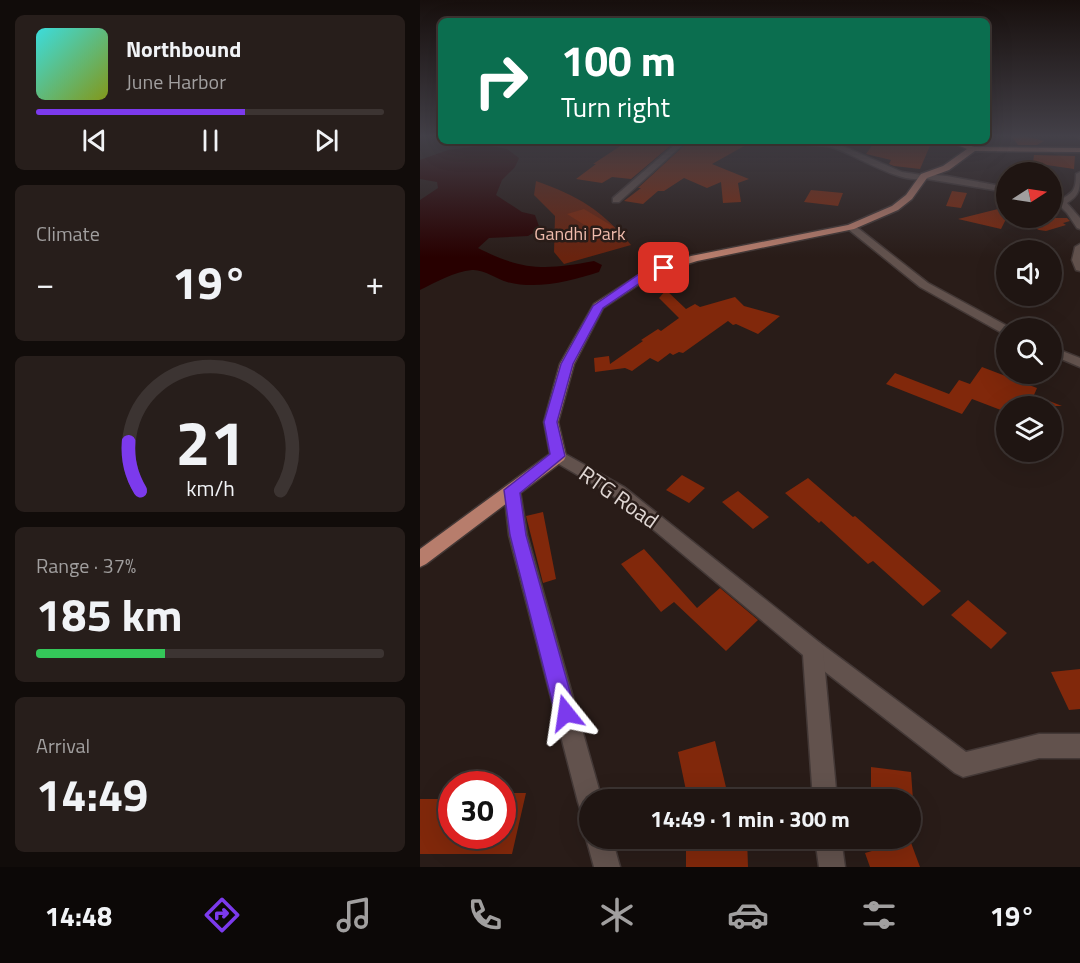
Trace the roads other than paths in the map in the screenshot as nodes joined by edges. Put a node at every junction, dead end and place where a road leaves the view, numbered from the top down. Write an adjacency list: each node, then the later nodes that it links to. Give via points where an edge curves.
1 (643, 176): 6 (street)
2 (924, 176): 10 (main road, RTG Road, via 895,208)
3 (929, 176): 5 (street)
4 (1080, 176): 7 (street, via 1074,197)
5 (996, 188)
6 (616, 200)
7 (1062, 200)
8 (1062, 206): 9 (street, via 1071,211)
9 (1080, 226)
10 (851, 227): 13 (street, via 924,285); 16 (main road, RTG Road, via 695,258 649,273 598,306 567,364 551,422)
11 (1080, 247): 12 (street)
12 (1080, 268)
13 (996, 325)
14 (1062, 355): 15 (street)
15 (1080, 363)
16 (558, 456): 17 (main road); 19 (street, RTG Road, via 618,491)
17 (512, 490): 18 (main road); 21 (street, via 518,535)
18 (420, 559)
19 (813, 650): 20 (street, RTG Road, via 963,765 1039,746); 22 (street)
20 (1080, 746)
21 (586, 789)
22 (824, 789)
23 (602, 849): 25 (street)
24 (830, 849): 26 (street)
25 (607, 867)
26 (832, 867)

